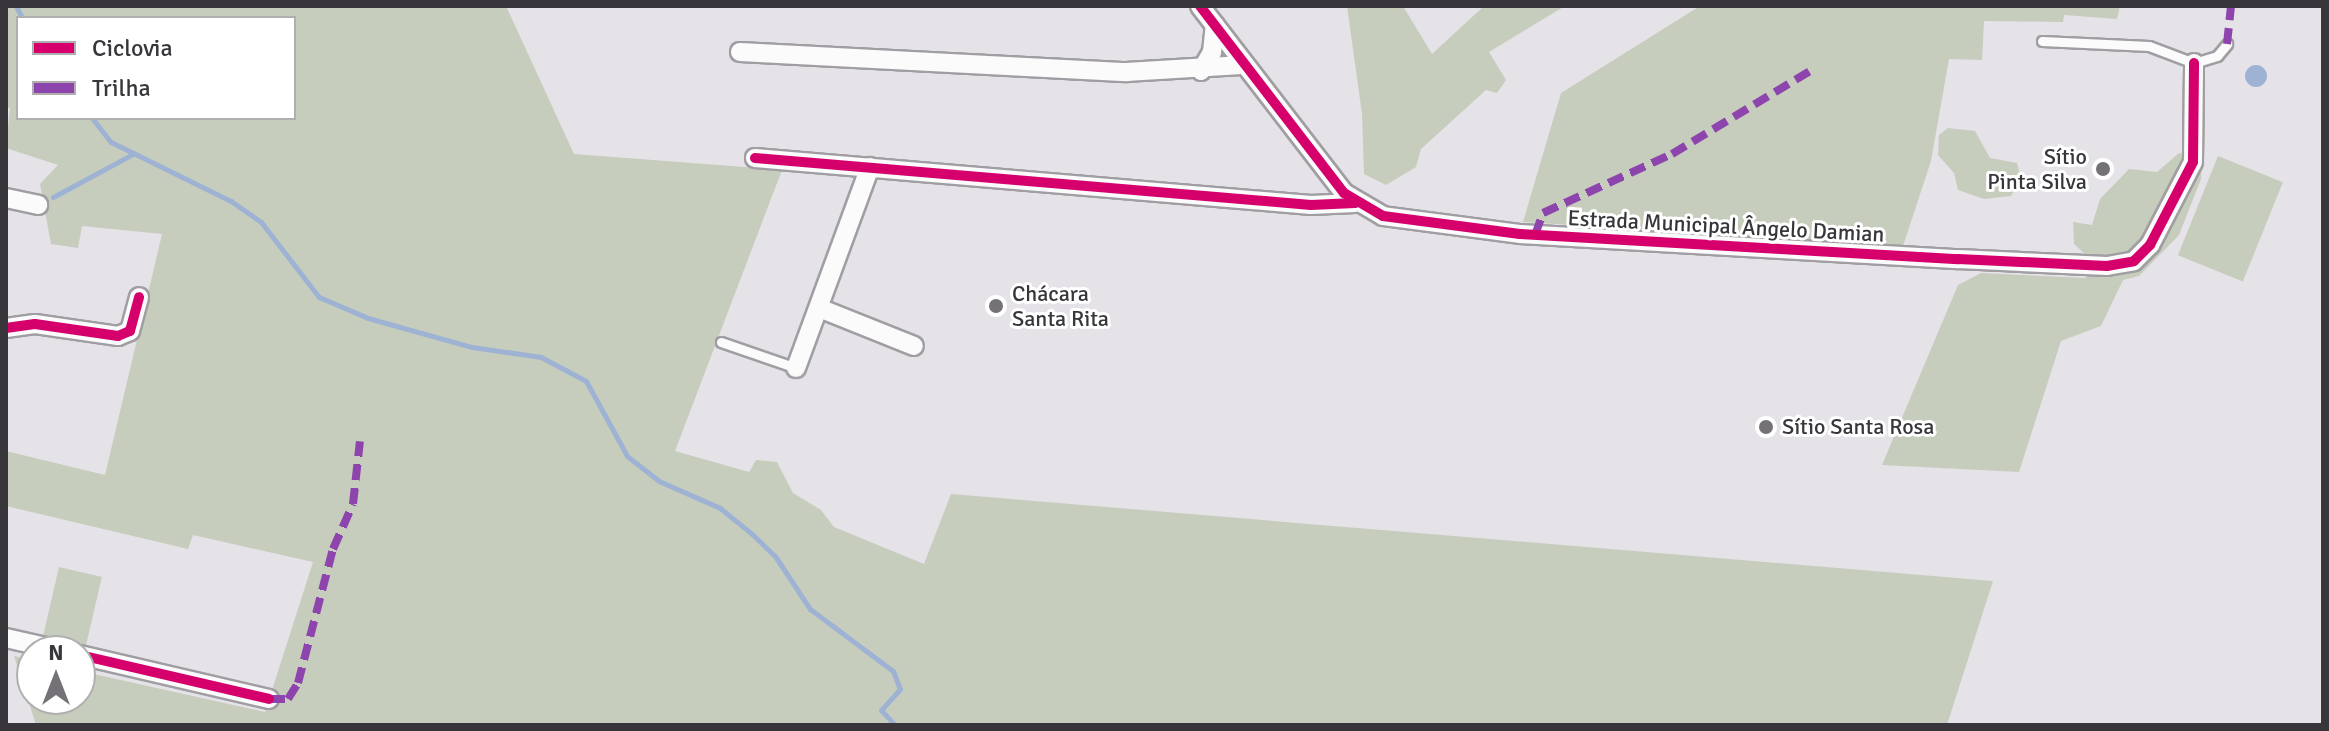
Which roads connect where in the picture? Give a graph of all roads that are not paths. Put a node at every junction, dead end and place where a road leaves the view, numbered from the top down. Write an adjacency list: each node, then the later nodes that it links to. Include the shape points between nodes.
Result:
1 (1200, 6): 2 (street)
2 (1215, 25): 7 (street); 8 (street, via 1212,52)
3 (2042, 41): 6 (lane, via 2149,46)
4 (2227, 44): 6 (lane, via 2217,56)
5 (740, 52): 8 (street, via 1097,71)
6 (2194, 63): 12 (street, Estrada Municipal Ângelo Damian, via 2195,152 2188,176 2150,245 2124,264 1520,234 1420,223)
7 (1245, 65): 8 (street); 12 (street)
8 (1201, 71)
9 (755, 158): 10 (street)
10 (870, 167): 12 (street, via 1311,205); 15 (street)
11 (6, 198): 13 (street)
12 (1355, 203)
13 (38, 205)
14 (139, 297): 16 (street, via 130,331 118,336 35,324)
15 (819, 308): 18 (street); 19 (street)
16 (6, 328)
17 (721, 342): 19 (lane)
18 (914, 346)
19 (796, 368)
20 (96, 659): 21 (street)
21 (269, 699)

